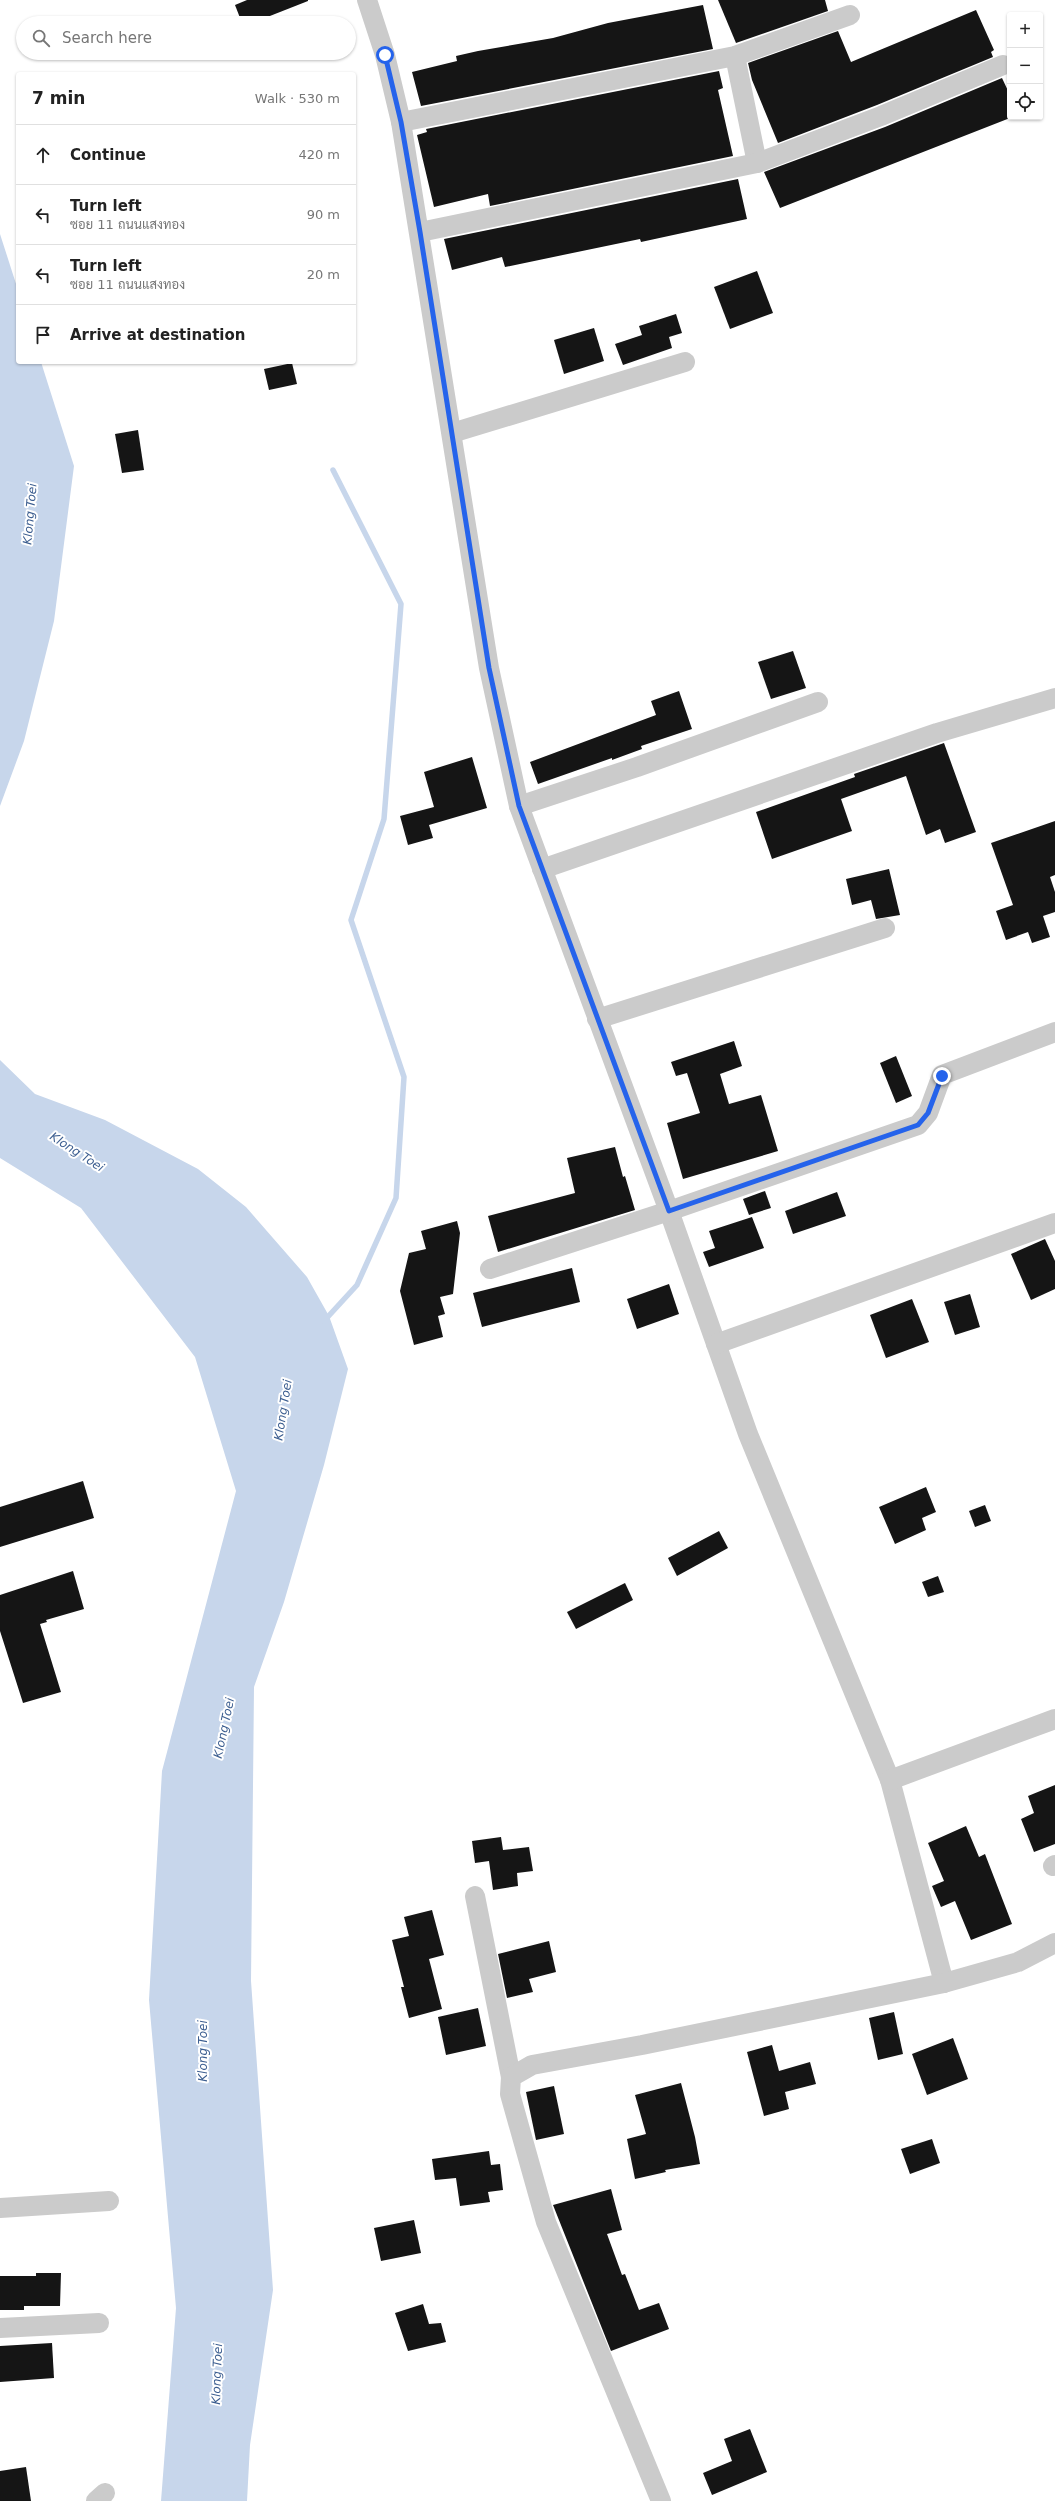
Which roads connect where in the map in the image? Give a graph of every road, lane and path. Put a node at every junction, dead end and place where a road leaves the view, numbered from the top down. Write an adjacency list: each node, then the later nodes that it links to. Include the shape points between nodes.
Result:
1 (367, 0): 5 (street, via 385,55)
2 (850, 15): 3 (street)
3 (735, 56): 5 (street); 6 (street)
4 (1003, 65): 6 (street, via 881,116)
5 (401, 122): 7 (street)
6 (757, 163): 7 (street)
7 (420, 232): 9 (street)
8 (685, 362): 9 (street)
9 (452, 433): 12 (street, via 489,668)
10 (1055, 698): 13 (street, via 936,733)
11 (818, 702): 12 (street)
12 (519, 806): 13 (street)
13 (542, 870): 15 (street)
14 (885, 928): 15 (street)
15 (597, 1019): 17 (street)
16 (1055, 1032): 17 (street, via 942,1076 928,1113 918,1125)
17 (669, 1211): 19 (street); 20 (street)
18 (1055, 1223): 20 (street)
19 (490, 1269)
20 (716, 1344): 22 (street, via 748,1434)
21 (1055, 1719): 22 (street)
22 (890, 1780): 25 (street)
23 (475, 1896): 26 (street)
24 (1055, 1943): 25 (street, via 1018,1962)
25 (944, 1982): 26 (street, via 642,2045 532,2065)
26 (511, 2077): 31 (street, via 510,2094 546,2222)
27 (109, 2201): 28 (street)
28 (0, 2208)
29 (99, 2323): 30 (street)
30 (0, 2328)
31 (661, 2501)

